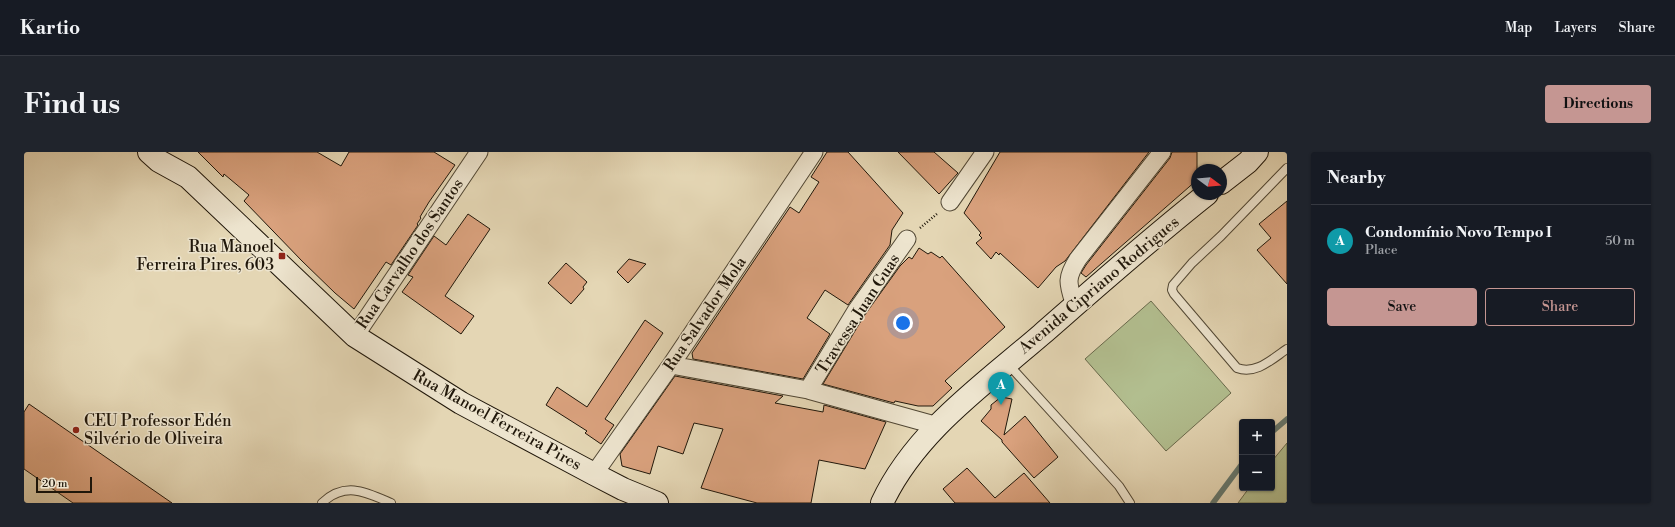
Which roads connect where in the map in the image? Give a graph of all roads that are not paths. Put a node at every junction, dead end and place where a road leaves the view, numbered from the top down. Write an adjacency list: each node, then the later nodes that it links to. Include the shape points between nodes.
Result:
1 (149, 152): 9 (street, Rua Manoel Ferreira Pires, via 159,161)
2 (176, 152): 9 (street, Rua Manoel Ferreira Pires)
3 (479, 152): 15 (street, Rua Carvalho dos Santos)
4 (814, 152): 18 (street, Rua Salvador Mola)
5 (985, 152): 12 (street)
6 (1162, 152): 14 (street, via 1070,271 1068,284)
7 (1257, 152): 10 (street)
8 (1287, 168): 16 (lane, via 1192,263 1173,285 1172,290 1237,368 1256,369)
9 (188, 177): 15 (street, Rua Manoel Ferreira Pires)
10 (1227, 178)
11 (1200, 200): 14 (street, Avenida Cipriano Rodrigues)
12 (950, 202)
13 (907, 239): 19 (street, Travessa Juan Guas, via 856,311)
14 (1075, 306): 17 (street, Avenida Cipriano Rodrigues)
15 (355, 336): 21 (street, Rua Manoel Ferreira Pires, via 461,403)
16 (1287, 349)
17 (1008, 363): 20 (street, Avenida Cipriano Rodrigues, via 965,399); 26 (lane, via 1119,486)
18 (671, 365): 19 (street); 21 (street, Rua Salvador Mola)
19 (808, 390): 20 (street)
20 (938, 426): 25 (street, Avenida Cipriano Rodrigues, via 914,450 891,484)
21 (594, 474): 24 (street, Rua Manoel Ferreira Pires)
22 (322, 503): 23 (lane, via 334,493 348,490 364,491)
23 (390, 503)
24 (657, 503)
25 (882, 503)
26 (1130, 503)

